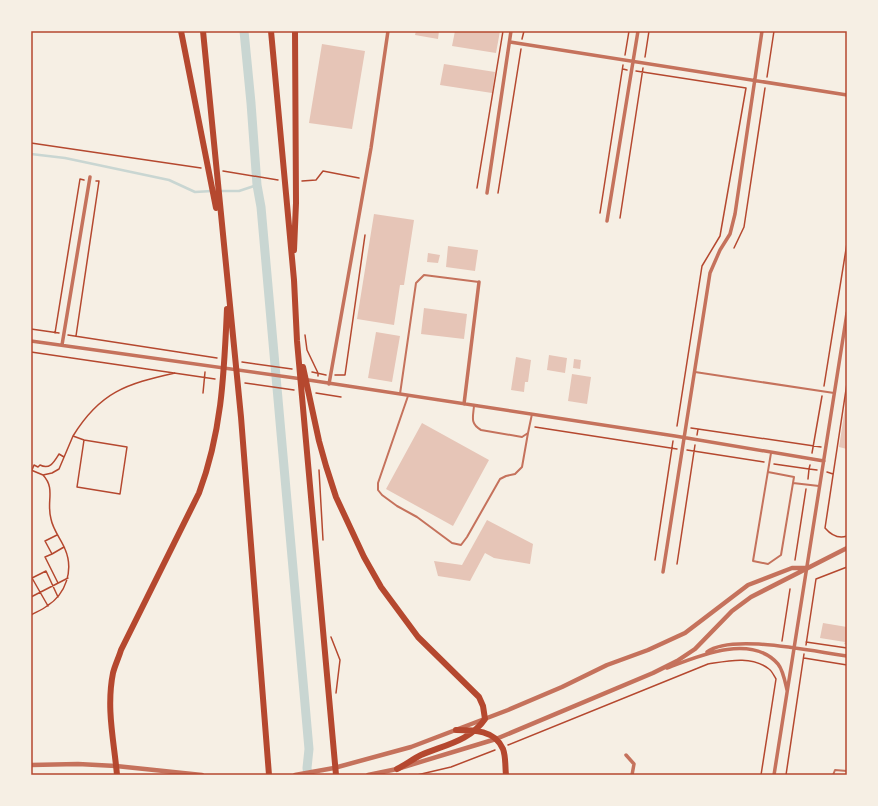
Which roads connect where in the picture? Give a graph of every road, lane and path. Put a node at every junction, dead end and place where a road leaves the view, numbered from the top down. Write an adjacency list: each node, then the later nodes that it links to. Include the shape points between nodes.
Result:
1 (181, 31): 39 (highway)
2 (203, 31): 39 (highway)
3 (271, 31): 42 (highway)
4 (295, 31): 42 (highway)
5 (388, 31): 29 (street)
6 (503, 31): 32 (path)
7 (511, 31): 14 (street)
8 (524, 31): 15 (path)
9 (629, 31): 16 (path)
10 (638, 31): 17 (street)
11 (649, 31): 18 (path)
12 (762, 31): 22 (street)
13 (774, 31): 23 (path)
14 (510, 42): 15 (street); 33 (street)
15 (522, 44): 16 (street); 34 (path)
16 (624, 60): 17 (street); 19 (path)
17 (633, 62): 18 (street); 20 (street)
18 (644, 64): 21 (path); 22 (street)
19 (623, 69): 20 (path); 35 (path)
20 (632, 70): 21 (path); 37 (street)
21 (642, 72): 36 (path); 77 (path, via 746,88 720,236 702,266)
22 (755, 81): 23 (street); 57 (street, via 735,214 730,234 710,273)
23 (766, 83): 24 (street); 41 (path, via 744,227)
24 (847, 95)
25 (31, 143): 26 (path)
26 (207, 169)
27 (222, 171): 30 (path)
28 (90, 177): 47 (street)
29 (365, 179): 31 (path, via 323,171 316,180); 59 (street)
30 (281, 180)
31 (302, 181)
32 (477, 188)
33 (487, 193)
34 (498, 193)
35 (600, 213)
36 (620, 218)
37 (607, 221)
38 (365, 235): 59 (path, via 345,375)
39 (223, 243): 44 (highway)
40 (847, 243): 66 (path)
41 (734, 248)
42 (294, 280): 49 (highway)
43 (479, 282): 70 (lane, via 424,275 416,283); 73 (street)
44 (228, 285): 144 (highway, via 225,359 218,423 207,472 121,650 113,673 110,703); 149 (highway)
45 (847, 313): 69 (street)
46 (31, 329): 47 (path)
47 (64, 334): 50 (street); 52 (path)
48 (31, 341): 50 (street)
49 (297, 341): 137 (highway, via 326,466 336,497 364,557 381,587 418,637 479,697); 151 (highway)
50 (62, 345): 63 (street)
51 (31, 352): 58 (path)
52 (222, 358)
53 (236, 361): 54 (path)
54 (293, 370)
55 (205, 372): 60 (path)
56 (312, 372): 59 (path)
57 (694, 372): 66 (lane); 78 (street)
58 (175, 373): 60 (path); 81 (path, via 123,388 108,397 83,420)
59 (331, 375): 63 (street)
60 (205, 377): 61 (path); 67 (path)
61 (218, 379)
62 (847, 383): 90 (path)
63 (329, 384): 70 (street)
64 (259, 385): 65 (path)
65 (295, 390)
66 (823, 391): 69 (lane); 86 (path)
67 (203, 393)
68 (314, 393): 72 (path)
69 (834, 393): 88 (street)
70 (400, 394): 71 (street)
71 (408, 396): 73 (street); 80 (lane, via 378,483 378,490 452,543 461,545 500,479 515,474 522,467)
72 (341, 397)
73 (464, 404): 74 (street)
74 (474, 406): 75 (street); 80 (lane, via 472,422 475,427 522,437)
75 (532, 414): 76 (lane); 82 (street)
76 (530, 426): 80 (lane); 87 (path)
77 (677, 426): 78 (path); 82 (path)
78 (686, 427): 79 (path); 83 (street)
79 (698, 428): 84 (path); 86 (path)
80 (528, 433)
81 (73, 436): 85 (path); 93 (path)
82 (675, 436): 83 (street); 87 (path)
83 (684, 437): 84 (street); 89 (street)
84 (696, 439): 91 (path); 92 (street)
85 (84, 440): 85 (path, via 77,487 120,494 127,447)
86 (814, 446): 88 (path)
87 (672, 448): 89 (path); 107 (path)
88 (826, 448): 90 (path); 94 (street)
89 (682, 449): 91 (path); 112 (street)
90 (837, 449): 103 (path, via 825,528 837,537)
91 (694, 451): 95 (path); 109 (path)
92 (771, 452): 94 (street); 95 (lane)
93 (64, 457): 96 (path, via 58,454 52,464 46,467 34,465); 98 (path, via 59,469)
94 (824, 461): 101 (street)
95 (770, 463): 97 (lane); 100 (path, via 809,469)
96 (31, 470): 98 (path)
97 (768, 472): 99 (lane, via 794,477); 99 (lane, via 753,561 768,564 781,555)
98 (43, 475): 102 (path, via 50,485 49,509)
99 (793, 483): 100 (lane)
100 (807, 484): 101 (lane); 108 (path)
101 (820, 486): 111 (street)
102 (58, 535): 104 (path); 106 (path, via 45,541)
103 (847, 536)
104 (64, 547): 106 (path); 114 (path, via 69,560)
105 (847, 548): 111 (street)
106 (52, 554): 113 (path, via 46,557)
107 (655, 560)
108 (795, 560)
109 (677, 564)
110 (847, 567): 124 (path, via 816,579)
111 (806, 568): 127 (street); 135 (street, via 751,597 732,611 695,649); 137 (street, via 792,568 748,585 685,634)
112 (663, 572)
113 (55, 575): 115 (path); 116 (path)
114 (68, 578): 116 (path); 120 (path)
115 (50, 579): 117 (path); 119 (path, via 46,571 32,578)
116 (58, 583): 117 (path)
117 (53, 586): 119 (path); 120 (path)
118 (790, 590): 125 (path)
119 (40, 593): 121 (path); 122 (path)
120 (58, 596): 122 (path)
121 (31, 597)
122 (48, 606): 123 (path)
123 (31, 615)
124 (806, 642): 126 (path); 128 (path)
125 (781, 647): 127 (street); 129 (street, via 755,644 721,645)
126 (847, 648)
127 (794, 649): 128 (street); 136 (street)
128 (805, 650): 130 (street); 131 (path)
129 (705, 654): 132 (street, via 745,649 759,651); 135 (street)
130 (847, 656)
131 (804, 658): 133 (path); 158 (path)
132 (776, 662): 134 (path); 136 (street)
133 (847, 665)
134 (770, 670): 141 (path, via 753,662 735,659 708,664); 156 (path, via 776,679)
135 (653, 674): 140 (street)
136 (787, 691): 157 (street)
137 (485, 719): 138 (street); 139 (highway)
138 (456, 730): 139 (highway); 150 (street, via 412,747 334,768)
139 (476, 731): 140 (highway, via 484,732); 145 (highway, via 448,746 421,755)
140 (496, 739): 141 (highway); 145 (street)
141 (502, 748): 153 (path, via 451,767); 154 (highway)
142 (626, 755): 155 (street, via 634,764)
143 (31, 765): 144 (street)
144 (116, 766): 147 (highway); 148 (street)
145 (397, 769): 152 (street)
146 (847, 771): 159 (lane, via 835,770)
147 (117, 775)
148 (202, 775)
149 (270, 775)
150 (294, 775)
151 (336, 775)
152 (368, 775)
153 (417, 775)
154 (506, 775)
155 (632, 775)
156 (761, 775)
157 (774, 775)
158 (786, 775)
159 (833, 775)

